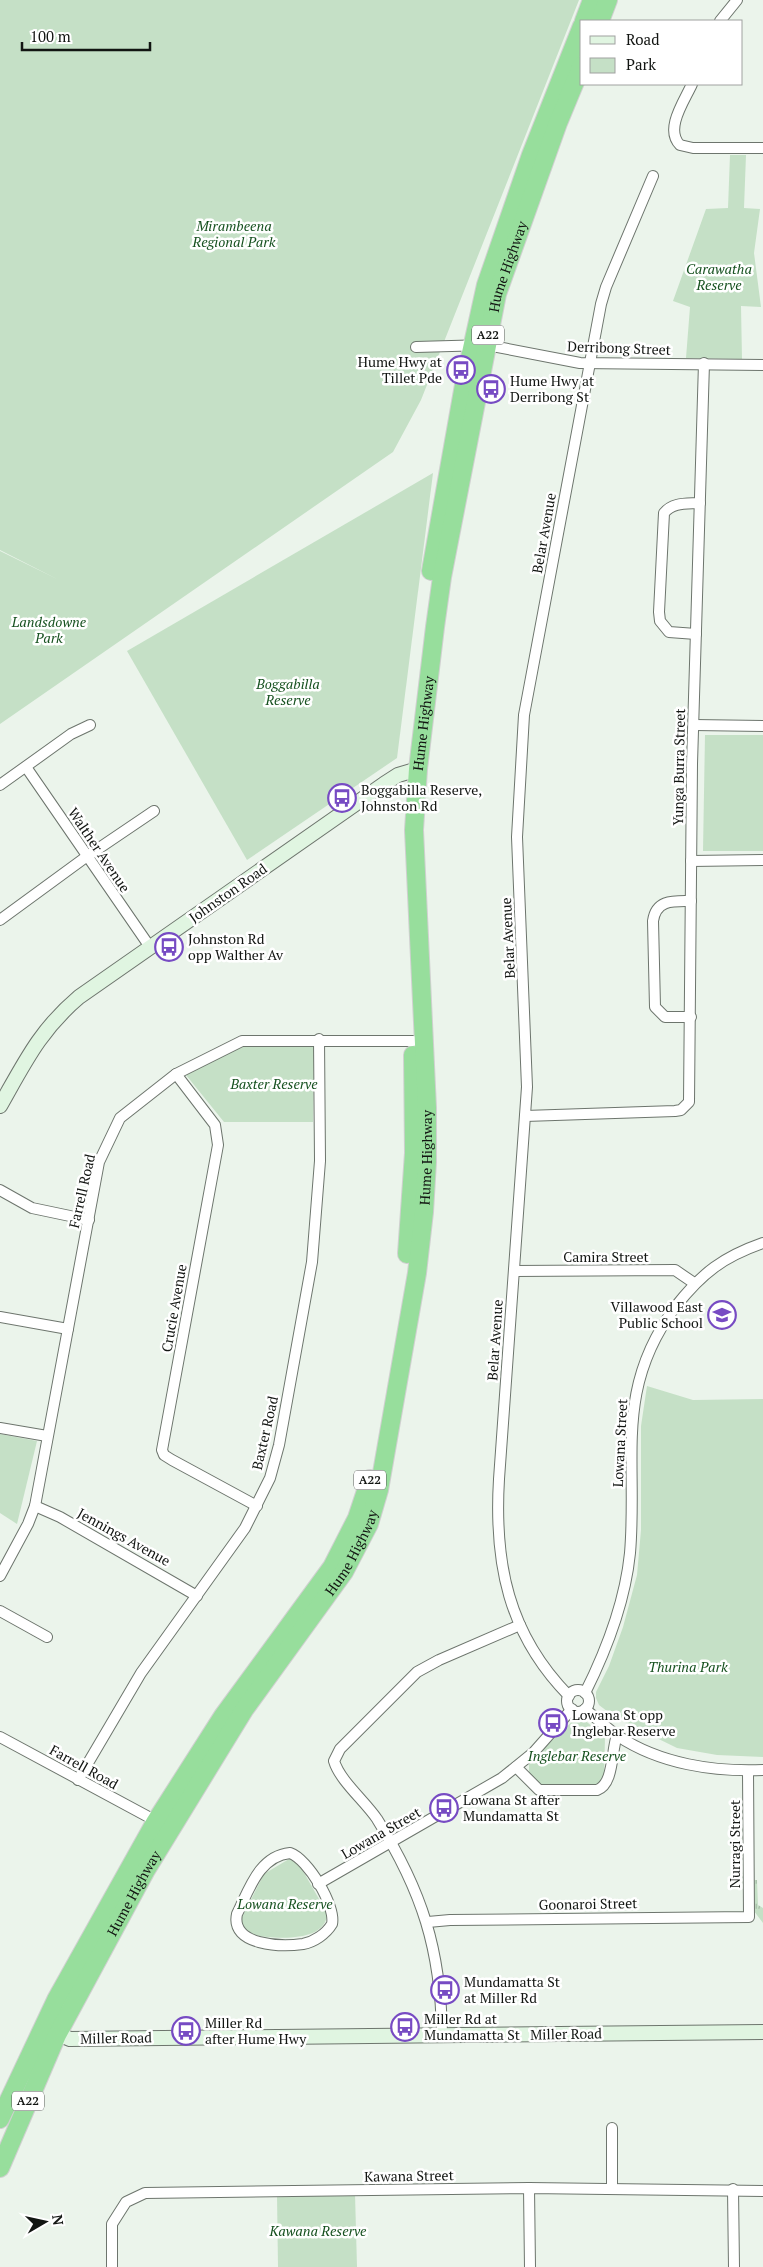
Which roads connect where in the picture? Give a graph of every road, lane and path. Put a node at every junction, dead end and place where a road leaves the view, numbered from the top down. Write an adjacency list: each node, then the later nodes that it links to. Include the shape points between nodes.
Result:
1 (592, 0): 4 (highway)
2 (608, 0): 5 (highway)
3 (737, 0): 6 (street)
4 (584, 20)
5 (600, 20)
6 (721, 20)
7 (580, 31): 12 (highway, Hume Highway / A22, via 486,285)
8 (580, 70): 12 (highway, Hume Highway / A22, via 558,123)
9 (692, 85): 10 (street, via 675,123 676,141 686,148)
10 (763, 148)
11 (653, 176): 14 (street, Belar Avenue, via 606,286)
12 (480, 345): 13 (street, Derribong Street); 14 (street, Derribong Street); 23 (highway, Hume Highway / A22)
13 (416, 347)
14 (590, 363): 15 (street, Derribong Street); 37 (street, Belar Avenue, via 524,715 517,837 528,1063)
15 (704, 364): 16 (street, Derribong Street); 17 (street, Yunga Burra Street)
16 (763, 365)
17 (700, 503): 18 (street, Yunga Burra Street); 18 (street, via 676,504 664,514 659,612 660,621 669,632)
18 (696, 634): 20 (street, Yunga Burra Street)
19 (90, 724): 22 (street)
20 (694, 725): 21 (street); 28 (street, Yunga Burra Street)
21 (763, 726)
22 (26, 767): 24 (street); 26 (street, Walther Avenue)
23 (412, 771): 31 (main road, Johnston Road, via 384,784); 34 (highway, Hume Highway / A22, via 403,843); 69 (highway, Hume Highway / A22, via 427,1162 417,1273 379,1490 356,1552 244,1710)
24 (0, 785)
25 (154, 811): 26 (street)
26 (86, 857): 30 (street); 31 (street, Walther Avenue)
27 (763, 860): 28 (street)
28 (691, 861): 29 (street, Yunga Burra Street)
29 (691, 901): 32 (street, Yunga Burra Street); 32 (street, via 668,901 659,906 654,915 653,930 655,1007 665,1017)
30 (0, 920)
31 (150, 948): 36 (main road, Johnston Road, via 58,1015 35,1044)
32 (691, 1017): 37 (street, Yunga Burra Street, via 690,1095 689,1102 681,1110)
33 (319, 1040): 34 (street, Farrell Road); 35 (street, Farrell Road, via 242,1041); 48 (street, Baxter Road, via 320,1161 312,1262 279,1445 270,1478)
34 (413, 1041): 64 (highway, Hume Highway / A22, via 414,1154 407,1258 386,1398 368,1486 350,1533 332,1567 223,1716)
35 (176, 1074): 39 (street, Farrell Road, via 120,1118 99,1162); 48 (street, Crucie Avenue, via 216,1126 218,1144 162,1450 172,1460)
36 (0, 1106)
37 (525, 1116): 41 (street, Belar Avenue)
38 (0, 1190): 39 (street, via 32,1208)
39 (89, 1220): 44 (street, Farrell Road)
40 (763, 1243): 42 (street, Lowana Street, via 715,1266)
41 (514, 1271): 42 (street, Camira Street, via 675,1270); 52 (street, Belar Avenue, via 497,1534 505,1581)
42 (694, 1283): 54 (street, Lowana Street, via 653,1342 639,1379 632,1417 631,1529 626,1579 613,1631)
43 (0, 1317): 44 (street)
44 (68, 1329): 46 (street, Farrell Road)
45 (0, 1428): 46 (street)
46 (47, 1436): 47 (street, Farrell Road)
47 (35, 1506): 49 (street, Farrell Road); 50 (street, Jennings Avenue, via 60,1517)
48 (257, 1506): 50 (street, Baxter Road, via 233,1547)
49 (0, 1576)
50 (197, 1596): 63 (street, Baxter Road, via 141,1673)
51 (0, 1611): 53 (street)
52 (520, 1625): 55 (street, Belar Avenue, via 539,1661); 65 (street, via 417,1672 336,1754 336,1768 376,1818)
53 (48, 1637)
54 (584, 1693): 55 (street, via 577,1691); 56 (street, via 589,1700)
55 (569, 1696): 57 (street, via 568,1704)
56 (585, 1709): 57 (street); 58 (street)
57 (572, 1710): 60 (street, Lowana Street)
58 (617, 1735): 60 (street, via 608,1780 597,1790 540,1790); 62 (street, via 682,1762 712,1769)
59 (0, 1736): 63 (street, Farrell Road)
60 (516, 1767): 65 (street, Lowana Street)
61 (763, 1770): 62 (street)
62 (748, 1771): 67 (street, Nurragi Street)
63 (78, 1780): 64 (street, Farrell Road)
64 (156, 1821): 69 (highway, Hume Highway / A22)
65 (391, 1844): 66 (street, Lowana Street); 68 (street, via 408,1874)
66 (318, 1884): 66 (street, via 333,1914 332,1924 324,1934 303,1944 264,1943 247,1939 237,1930 236,1914 258,1872 268,1862 285,1854 297,1855)
67 (749, 1917): 68 (street, Goonaroi Street)
68 (428, 1922): 71 (street, via 439,1984)
69 (49, 2031): 71 (main road, Miller Road, via 70,2039); 72 (highway, Hume Highway / A22); 74 (highway, Hume Highway / A22)
70 (763, 2032): 71 (main road, Miller Road)
71 (442, 2035)
72 (0, 2119)
73 (612, 2128): 76 (street)
74 (0, 2168)
75 (529, 2188): 76 (street, Kawana Street); 79 (street, Kawana Street, via 145,2193 126,2202 112,2224); 80 (street)
76 (612, 2189): 77 (street, Kawana Street)
77 (733, 2189): 78 (street, Kawana Street); 81 (street)
78 (763, 2191)
79 (112, 2267)
80 (530, 2267)
81 (734, 2267)

